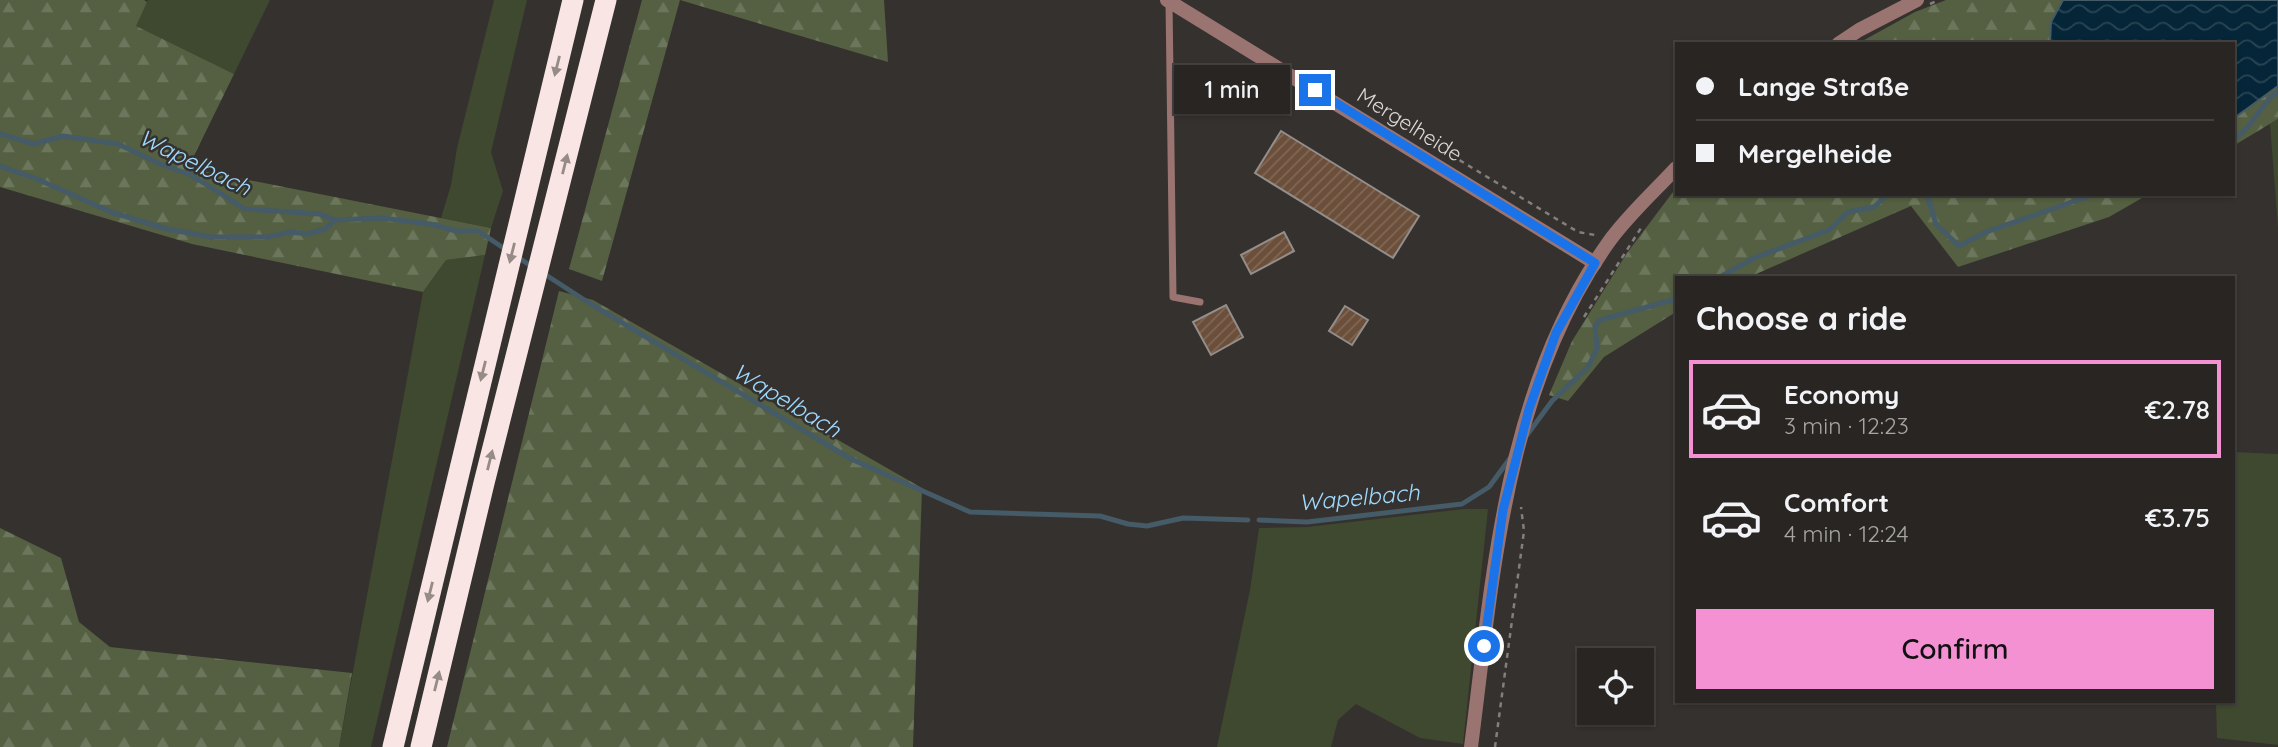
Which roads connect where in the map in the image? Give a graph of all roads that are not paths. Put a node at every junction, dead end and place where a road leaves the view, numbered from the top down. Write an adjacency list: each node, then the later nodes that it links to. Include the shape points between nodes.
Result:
1 (573, 0): 9 (highway, one-way to 9)
2 (606, 0): 10 (highway, one-way to 2)
3 (1917, 0): 5 (street)
4 (1168, 1): 7 (street, Mergelheide); 8 (lane, via 1172,297)
5 (1842, 42)
6 (1675, 169): 7 (street, via 1613,236)
7 (1595, 263): 11 (street, via 1556,333 1529,409 1503,510)
8 (1200, 302)
9 (393, 747)
10 (421, 747)
11 (1471, 747)

